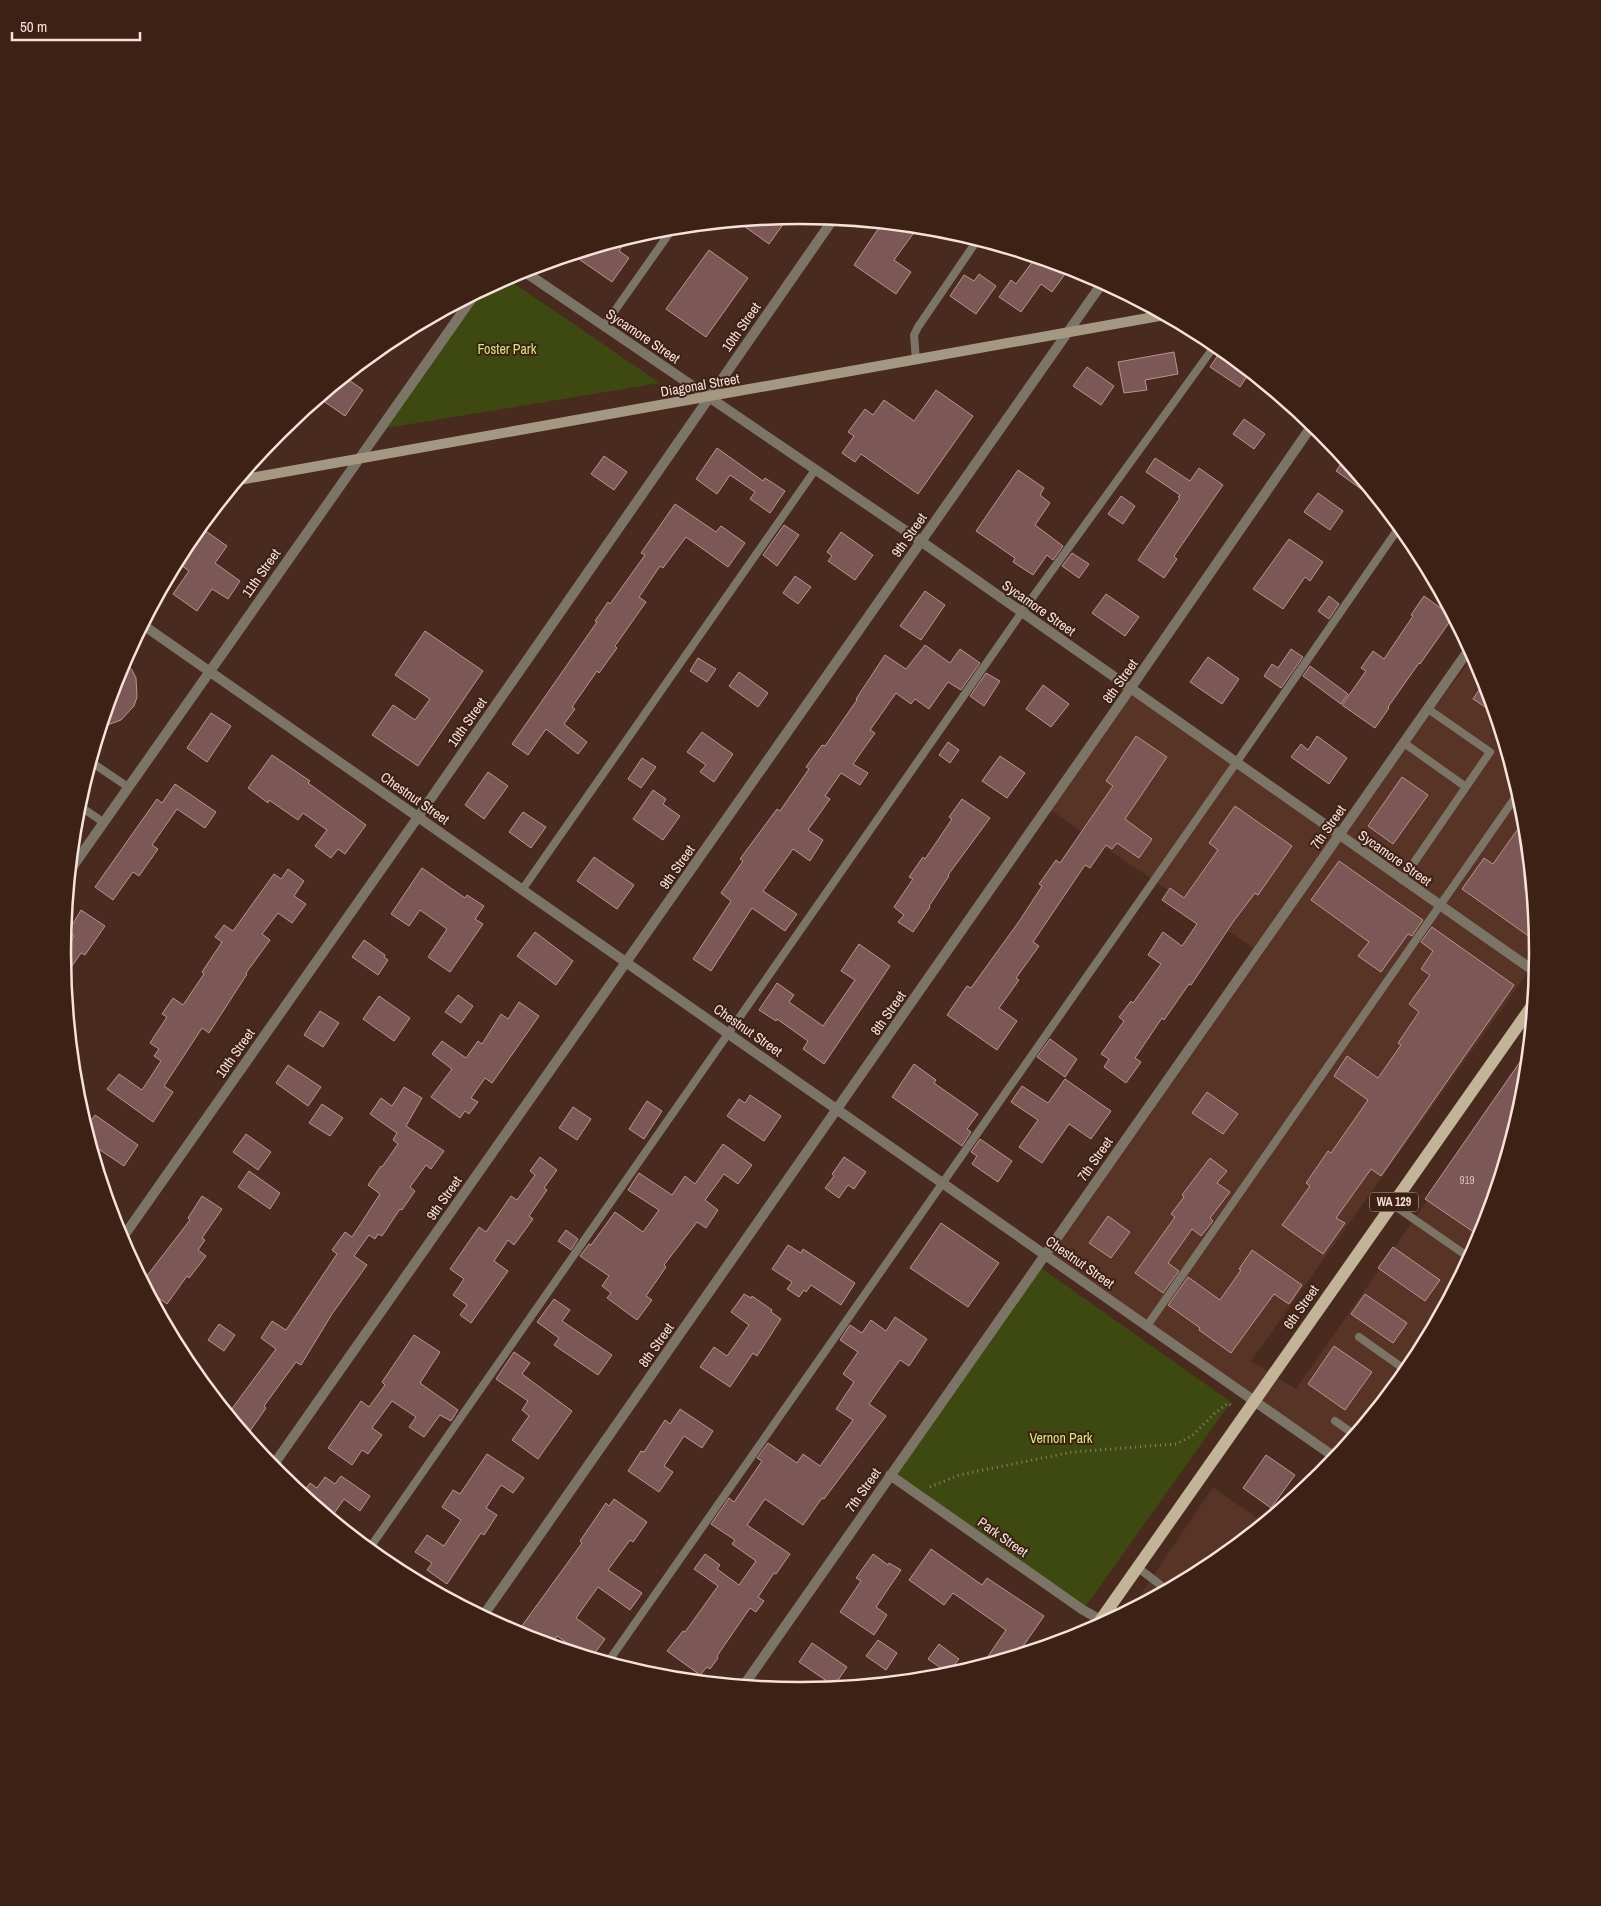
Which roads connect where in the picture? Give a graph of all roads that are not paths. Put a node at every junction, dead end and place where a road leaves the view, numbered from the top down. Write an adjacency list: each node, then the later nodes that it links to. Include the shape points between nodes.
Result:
1 (829, 225): 12 (street, 10th Street)
2 (667, 236): 8 (lane)
3 (974, 245): 11 (lane, via 918,327 914,335)
4 (530, 276): 8 (street, Sycamore Street)
5 (1099, 288): 9 (street, 9th Street)
6 (468, 304): 14 (street, 11th Street)
7 (1157, 317): 9 (main road, Diagonal Street)
8 (604, 326): 12 (street, Sycamore Street)
9 (1068, 333): 11 (main road, Diagonal Street); 18 (street, 9th Street)
10 (1211, 351): 19 (lane)
11 (916, 360): 12 (main road, Diagonal Street)
12 (708, 398): 14 (main road, Diagonal Street); 15 (street, Sycamore Street); 32 (street, 10th Street)
13 (1309, 431): 23 (street, 8th Street)
14 (359, 458): 16 (main road, Diagonal Street); 22 (street, 11th Street)
15 (815, 470): 18 (street, Sycamore Street); 37 (lane)
16 (247, 479)
17 (1396, 532): 26 (lane)
18 (922, 542): 19 (street, Sycamore Street); 39 (street, 9th Street)
19 (1022, 612): 23 (street, Sycamore Street); 42 (lane)
20 (147, 628): 22 (street, Chestnut Street)
21 (1466, 654): 24 (street, 7th Street)
22 (209, 671): 28 (street, 11th Street); 32 (street, Chestnut Street)
23 (1130, 689): 26 (street, Sycamore Street); 43 (street, 8th Street)
24 (1428, 709): 25 (street, 7th Street); 29 (lane, via 1490,752)
25 (1404, 743): 29 (lane); 34 (street, 7th Street)
26 (1236, 763): 34 (street, Sycamore Street); 44 (lane)
27 (96, 765): 28 (lane)
28 (128, 787): 33 (street, 11th Street)
29 (1466, 787): 36 (lane)
30 (1513, 800): 38 (lane)
31 (85, 810): 33 (lane)
32 (418, 817): 37 (street, Chestnut Street); 46 (street, 10th Street)
33 (103, 822): 35 (street, 11th Street)
34 (1339, 836): 36 (street, Sycamore Street); 47 (street, 7th Street)
35 (77, 860)
36 (1402, 880): 38 (street, Sycamore Street)
37 (522, 890): 39 (street, Chestnut Street)
38 (1440, 906): 40 (street, Sycamore Street); 49 (lane)
39 (626, 962): 42 (street, Chestnut Street); 56 (street, 9th Street)
40 (1529, 968)
41 (1527, 1013): 45 (main road, 6th Street / WA 129)
42 (728, 1034): 43 (street, Chestnut Street); 58 (lane)
43 (837, 1109): 44 (street, Chestnut Street); 61 (street, 8th Street)
44 (943, 1183): 47 (street, Chestnut Street); 64 (lane)
45 (1392, 1204): 48 (lane); 52 (main road, 6th Street / WA 129)
46 (127, 1232)
47 (1045, 1254): 49 (street, Chestnut Street); 57 (street, 7th Street)
48 (1464, 1254)
49 (1147, 1326): 52 (street, Chestnut Street)
50 (1359, 1337): 51 (lane)
51 (1401, 1367)
52 (1254, 1400): 55 (street, Chestnut Street); 59 (main road, 6th Street / WA 129)
53 (1335, 1422): 54 (lane)
54 (1351, 1432)
55 (1330, 1454)
56 (277, 1460)
57 (890, 1475): 63 (street, Park Street); 65 (street, 7th Street)
58 (373, 1543)
59 (1138, 1567): 60 (lane); 62 (main road, 6th Street / WA 129)
60 (1162, 1586)
61 (487, 1611)
62 (1104, 1616)
63 (1094, 1620)
64 (612, 1657)
65 (747, 1680)

